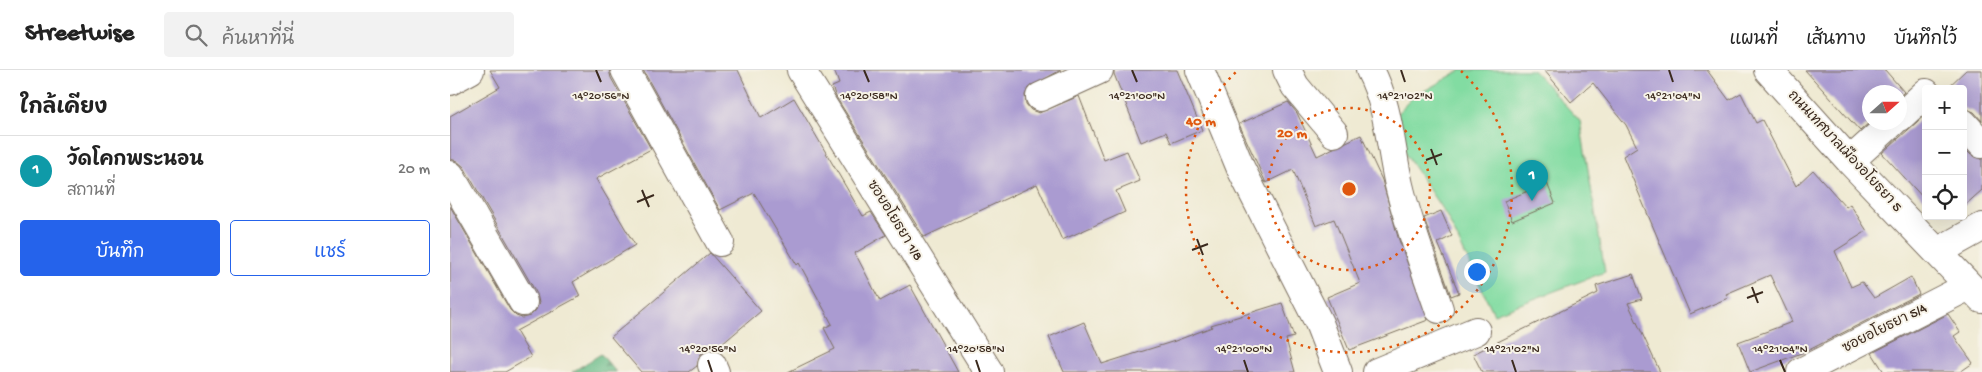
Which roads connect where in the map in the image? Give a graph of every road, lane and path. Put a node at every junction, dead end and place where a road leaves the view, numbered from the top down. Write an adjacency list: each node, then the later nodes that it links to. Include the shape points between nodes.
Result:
1 (470, 70): 9 (street)
2 (625, 70): 20 (street)
3 (801, 70): 26 (street, ซอยอโยธยา 1/8)
4 (1096, 70): 10 (street)
5 (1200, 70): 27 (street, via 1241,169 1319,323)
6 (1287, 70): 15 (street, via 1295,86)
7 (1370, 70): 24 (street, via 1389,123 1409,220)
8 (1768, 70): 17 (street, ถนนเทศบาลเมืองอโยธยา 5)
9 (450, 81)
10 (1040, 97)
11 (1922, 97): 12 (street)
12 (1907, 111)
13 (1967, 127): 16 (street)
14 (1884, 130): 17 (street)
15 (1334, 133)
16 (1982, 144)
17 (1850, 161): 21 (street, ถนนเทศบาลเมืองอโยธยา 5)
18 (450, 175): 23 (street)
19 (1982, 226): 21 (street)
20 (720, 242)
21 (1937, 252): 22 (street, ถนนเทศบาลเมืองอโยธยา 5)
22 (1976, 293): 29 (street, ซอยอโยธยา 5/4)
23 (522, 302)
24 (1439, 308)
25 (1476, 331): 28 (street)
26 (989, 372)
27 (1338, 372)
28 (1376, 372)
29 (1802, 372)

